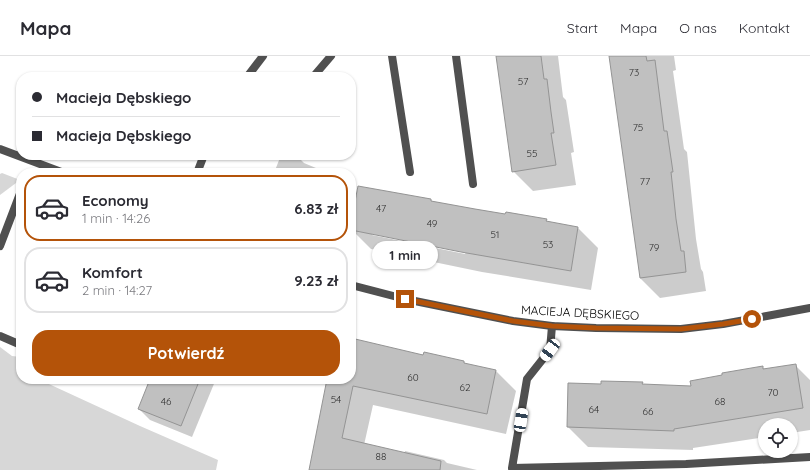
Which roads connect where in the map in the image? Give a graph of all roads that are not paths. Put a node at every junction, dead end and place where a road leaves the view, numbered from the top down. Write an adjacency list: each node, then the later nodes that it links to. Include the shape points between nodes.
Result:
1 (263, 56): 5 (street)
2 (331, 56): 6 (street)
3 (392, 56): 11 (street)
4 (456, 56): 12 (street)
5 (251, 72)
6 (318, 72)
7 (0, 149): 8 (street)
8 (16, 155)
9 (29, 160): 10 (street)
10 (51, 168)
11 (410, 172)
12 (473, 184)
13 (16, 204): 14 (street)
14 (0, 246)
15 (356, 286): 17 (street, MACIEJA DĘBSKIEGO, via 513,321)
16 (810, 308): 17 (street, MACIEJA DĘBSKIEGO, via 681,329)
17 (552, 326): 21 (street, via 550,350 527,380)
18 (0, 336): 19 (street)
19 (16, 343)
20 (810, 457): 21 (street, via 686,464)
21 (512, 469)

